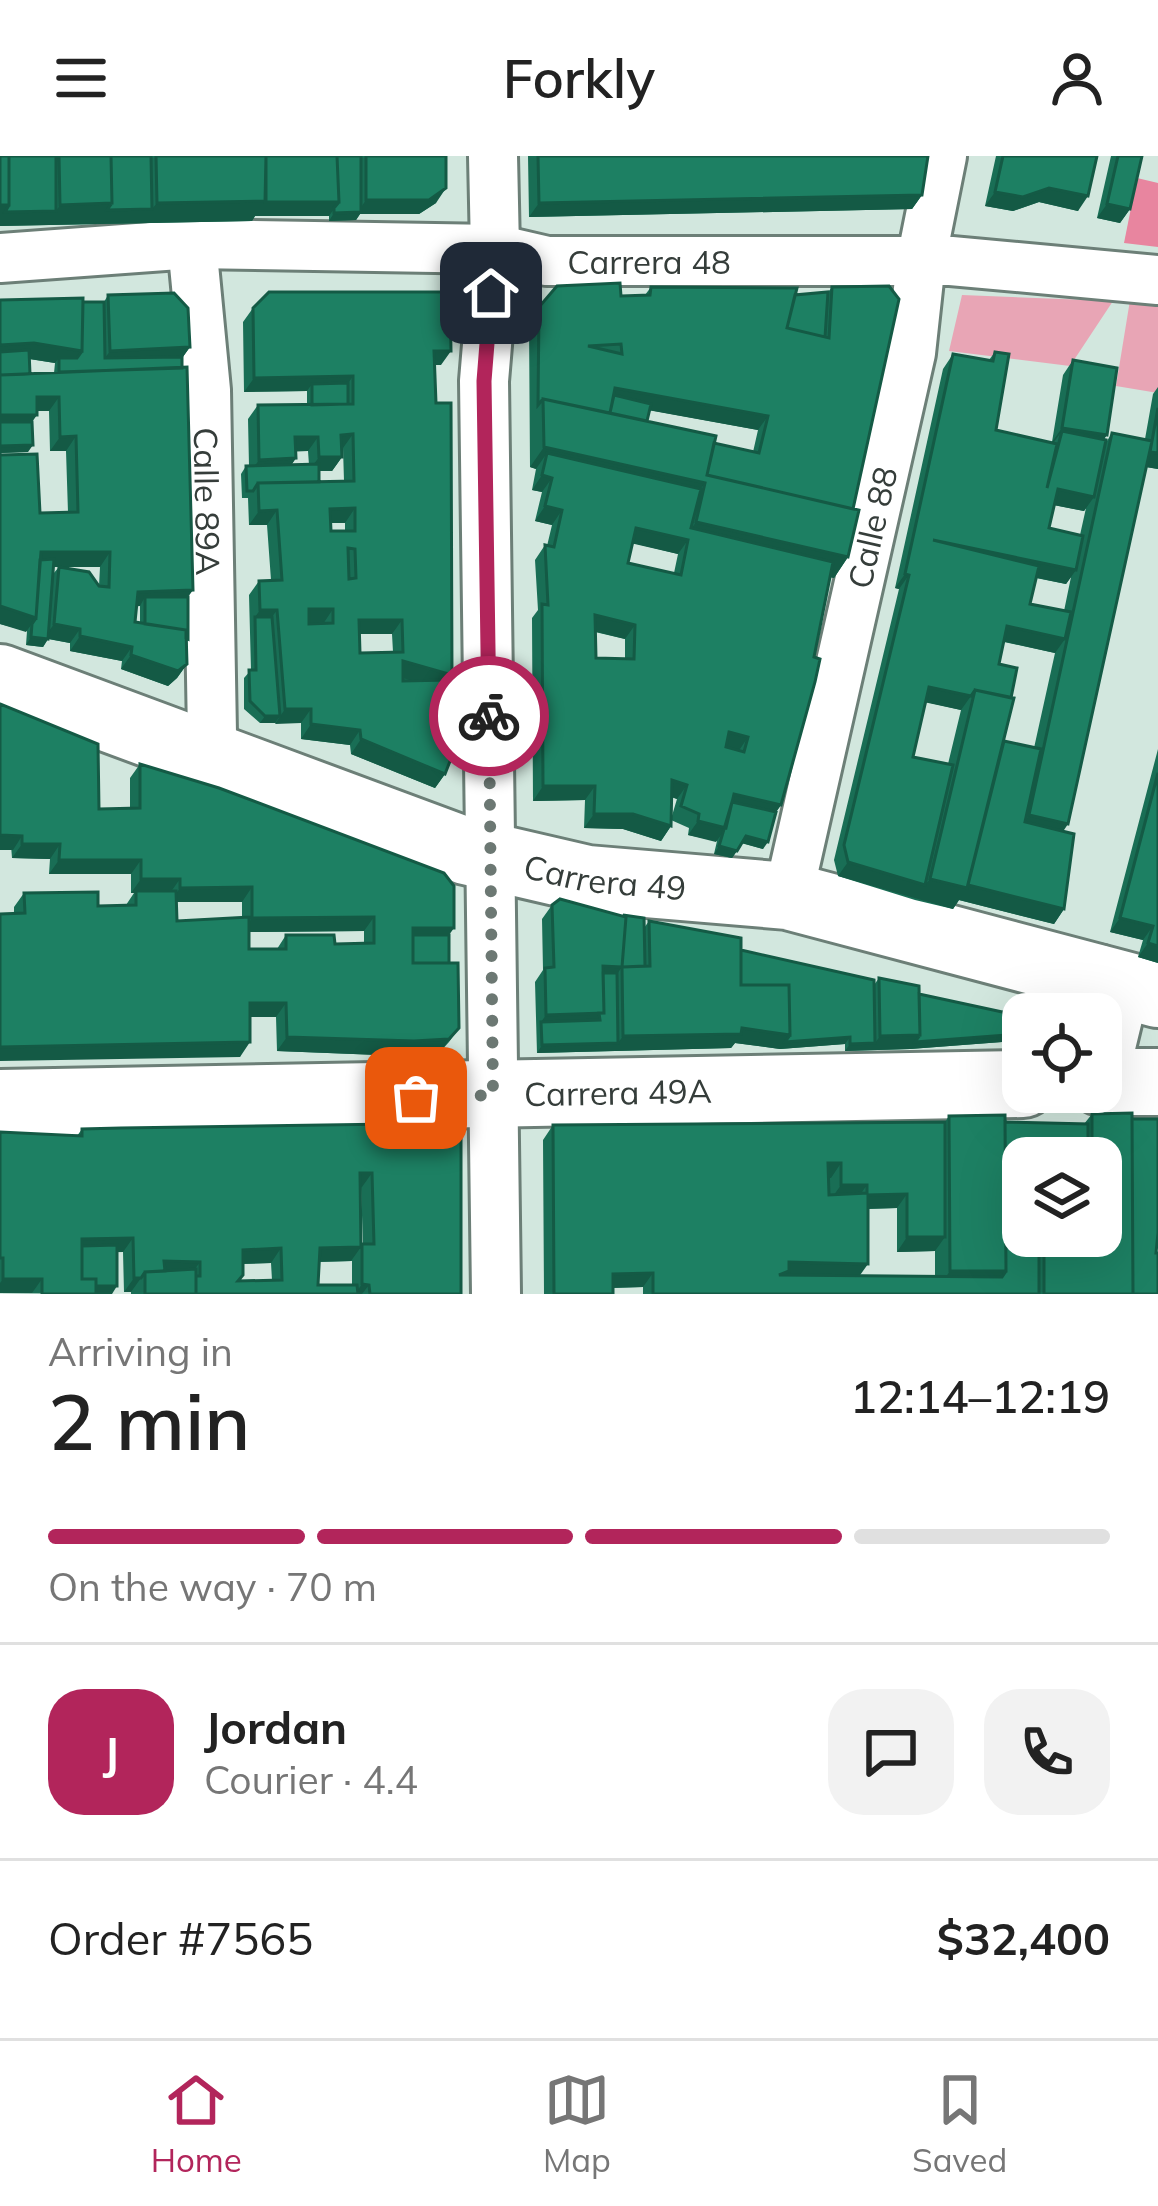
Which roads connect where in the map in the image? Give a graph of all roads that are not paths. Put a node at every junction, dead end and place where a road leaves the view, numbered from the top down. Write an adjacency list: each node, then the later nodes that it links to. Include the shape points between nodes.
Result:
1 (493, 156): 4 (street)
2 (942, 156): 6 (street, Calle 88)
3 (192, 244): 4 (street, Carrera 48); 5 (street, Carrera 48); 9 (street, Calle 89A, via 206,390)
4 (495, 249): 6 (street, Carrera 48, via 547,261); 10 (street, via 484,381)
5 (0, 258)
6 (922, 261): 7 (street, Carrera 48); 11 (street, Calle 88, via 911,353)
7 (1158, 280)
8 (0, 678): 9 (street, Carrera 49)
9 (206, 756): 10 (street, Carrera 49)
10 (491, 856): 11 (street, Carrera 49, via 586,879); 16 (street)
11 (788, 896): 12 (street, Carrera 49)
12 (1128, 986)
13 (1122, 1082): 14 (street)
14 (1158, 1082)
15 (1002, 1084): 16 (street, Carrera 49A)
16 (493, 1095): 17 (street, Carrera 49A); 18 (street)
17 (0, 1103)
18 (496, 1294)

